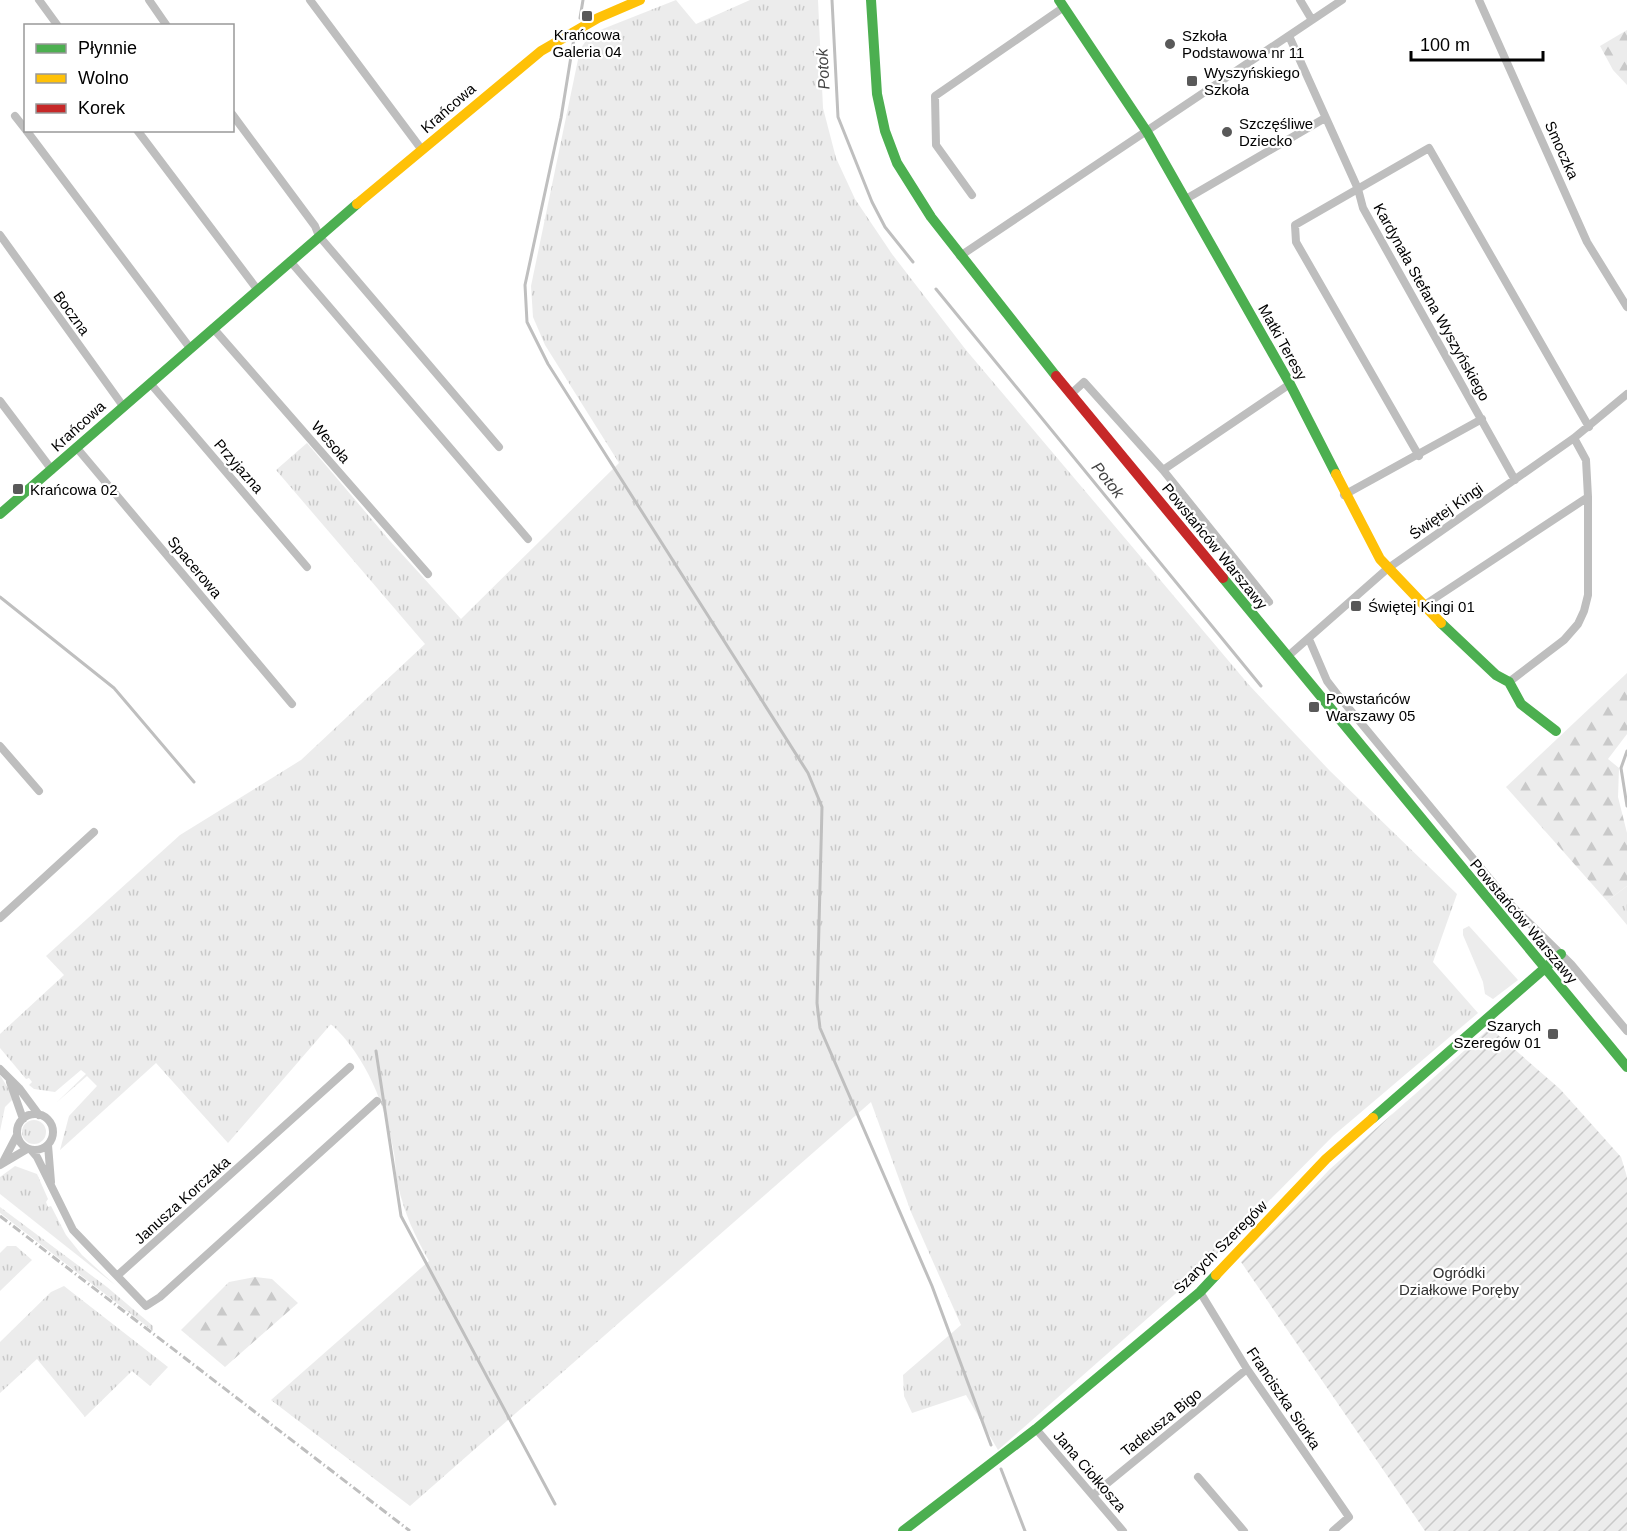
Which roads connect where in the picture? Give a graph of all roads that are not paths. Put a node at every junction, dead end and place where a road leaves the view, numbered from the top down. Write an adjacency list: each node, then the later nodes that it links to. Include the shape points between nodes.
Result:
1 (39, 0): 11 (street)
2 (149, 0): 12 (street)
3 (310, 0): 21 (street)
4 (640, 0): 21 (street, Krańcowa, via 598,18 541,51)
5 (871, 0): 27 (street, Powstańców Warszawy, via 879,103 891,148 920,203)
6 (1300, 0): 10 (street)
7 (1342, 0): 10 (street)
8 (1479, 0): 30 (street, Smoczka, via 1587,242)
9 (1062, 4): 20 (street, Matki Teresy); 23 (street, via 935,96 936,145)
10 (1312, 20): 13 (street)
11 (57, 24)
12 (166, 24)
13 (1289, 36): 16 (street, Kardynała Stefana Wyszyńskiego); 20 (street)
14 (15, 116): 17 (street)
15 (234, 117): 26 (street)
16 (1325, 118): 22 (street, Kardynała Stefana Wyszyńskiego); 24 (street)
17 (24, 127)
18 (28, 132): 32 (street)
19 (138, 132): 29 (street)
20 (1147, 132): 24 (street, Matki Teresy); 27 (street)
21 (422, 150): 26 (street, Krańcowa)
22 (1358, 189): 39 (street, Kardynała Stefana Wyszyńskiego, via 1363,208); 40 (street, via 1429,148); 44 (street, via 1295,225 1296,242)
23 (972, 195)
24 (1186, 198): 34 (street, Matki Teresy)
25 (0, 236): 38 (street, Boczna)
26 (319, 236): 28 (street, Krańcowa); 43 (street)
27 (960, 256): 35 (street, Powstańców Warszawy)
28 (290, 261): 29 (street, Krańcowa); 51 (street)
29 (256, 290): 31 (street, Krańcowa)
30 (1627, 307)
31 (213, 327): 32 (street, Krańcowa); 54 (street, Wesoła)
32 (190, 348): 33 (street, Krańcowa)
33 (150, 383): 38 (street, Krańcowa); 52 (street, Przyjazna)
34 (1290, 384): 46 (street); 48 (street, Matki Teresy)
35 (1071, 394): 46 (street, via 1084,382); 58 (street, Powstańców Warszawy)
36 (1627, 394): 40 (street, Świętej Kingi)
37 (0, 401): 45 (street)
38 (123, 406): 42 (street, Krańcowa)
39 (1482, 419): 44 (street); 47 (street, Kardynała Stefana Wyszyńskiego)
40 (1589, 427): 41 (street, Świętej Kingi)
41 (1574, 438): 47 (street, Świętej Kingi); 49 (street, via 1586,460)
42 (76, 447): 45 (street, Krańcowa); 60 (street, Spacerowa)
43 (499, 447)
44 (1419, 456): 48 (street)
45 (52, 470): 50 (street, Krańcowa)
46 (1163, 470): 55 (street)
47 (1515, 480): 53 (street, Świętej Kingi)
48 (1344, 495): 53 (street, Matki Teresy)
49 (1588, 497): 56 (street); 59 (street, via 1588,595 1584,611 1572,632)
50 (0, 514)
51 (528, 539)
52 (307, 567)
53 (1388, 569): 56 (street, Matki Teresy); 57 (street, Świętej Kingi)
54 (428, 574)
55 (1269, 602)
56 (1423, 606): 59 (street, Matki Teresy, via 1496,675)
57 (1309, 639): 58 (street, Świętej Kingi); 66 (street, via 1327,681 1337,694 1513,907)
58 (1287, 657): 67 (street, Powstańców Warszawy)
59 (1509, 682): 61 (street, via 1516,700)
60 (292, 704)
61 (1556, 731)
62 (0, 746): 63 (street)
63 (39, 791)
64 (94, 832): 65 (street)
65 (0, 918)
66 (1561, 954): 67 (street, Szarych Szeregów); 68 (street)
67 (1545, 969): 70 (street, Powstańców Warszawy); 82 (street, Szarych Szeregów, via 1326,1159)
68 (1627, 1031)
69 (350, 1067): 81 (street, Janusza Korczaka)
70 (1627, 1067)
71 (0, 1069): 72 (street)
72 (9, 1078): 74 (street); 75 (street)
73 (377, 1101): 81 (street, via 160,1297 146,1306)
74 (39, 1115): 75 (street); 77 (street, via 50,1122 53,1130)
75 (23, 1119): 76 (street)
76 (17, 1135): 78 (street); 79 (street)
77 (48, 1145): 78 (street, via 40,1150); 80 (street)
78 (29, 1149): 79 (street); 80 (street)
79 (2, 1163)
80 (51, 1183): 81 (street, via 73,1230)
81 (118, 1275)
82 (1200, 1292): 83 (street, Franciszka Siorka); 84 (street, Szarych Szeregów)
83 (1247, 1369): 86 (street, Tadeusza Bigo); 90 (street, Franciszka Siorka, via 1349,1517)
84 (1035, 1429): 86 (street, Jana Ciołkosza); 87 (street, Szarych Szeregów)
85 (1198, 1477): 89 (street)
86 (1093, 1495): 88 (street, Jana Ciołkosza)
87 (903, 1531)
88 (1123, 1531)
89 (1244, 1531)
90 (1333, 1531)

